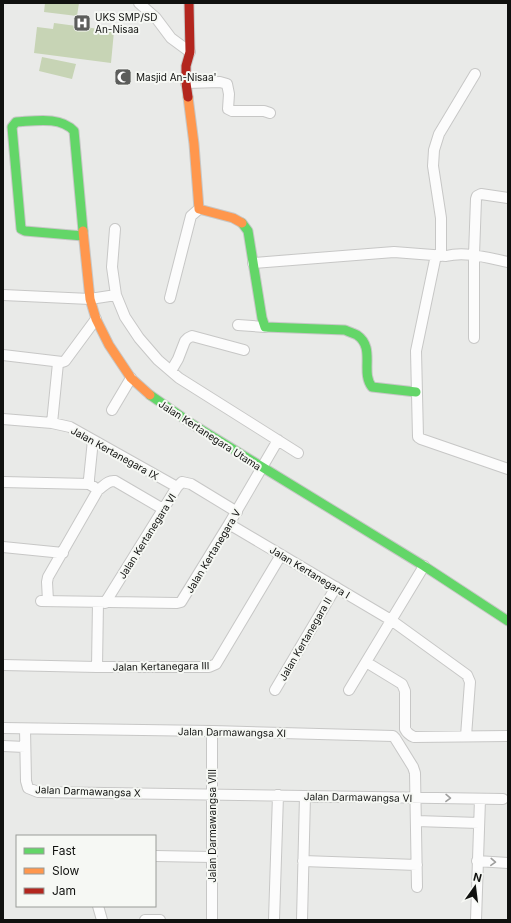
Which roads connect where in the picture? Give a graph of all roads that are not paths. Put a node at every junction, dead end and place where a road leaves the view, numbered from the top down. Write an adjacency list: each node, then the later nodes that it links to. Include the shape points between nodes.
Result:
1 (139, 3): 3 (street, via 156,18 171,38)
2 (189, 3): 3 (street)
3 (190, 52): 5 (street, via 186,66)
4 (475, 74): 12 (street, via 439,134 434,150 441,218)
5 (186, 83): 6 (street, via 227,84 228,109); 8 (street)
6 (270, 113)
7 (508, 198): 11 (street, via 481,194 476,196)
8 (199, 209): 14 (street, via 209,214 228,217 246,226); 17 (street, via 191,216)
9 (115, 229): 16 (street, via 112,267)
10 (83, 236): 10 (street, Jalan Kertanegara Utama, via 21,229 12,127 14,123 53,121 71,126 74,130); 18 (street, Jalan Kertanegara Utama)
11 (474, 255): 12 (street); 13 (street); 22 (street)
12 (438, 256): 14 (street, via 387,252); 28 (street, via 416,351)
13 (508, 262)
14 (253, 263): 21 (street)
15 (5, 294): 18 (street)
16 (116, 295): 18 (street); 26 (street, via 125,317 139,338)
17 (170, 298)
18 (90, 300): 19 (street, Jalan Kertanegara Utama)
19 (96, 319): 25 (street, via 65,361); 27 (street, Jalan Kertanegara Utama, via 109,345)
20 (238, 325): 21 (street)
21 (265, 327): 28 (street, via 346,330 355,333 363,340 367,349 368,381 372,387)
22 (474, 338)
23 (244, 350): 26 (street, via 192,336 185,341)
24 (3, 355): 25 (street)
25 (58, 363): 31 (street)
26 (171, 371): 33 (street)
27 (131, 378): 29 (street); 35 (street, Jalan Kertanegara Utama, via 192,424)
28 (416, 392): 36 (street, via 419,438)
29 (112, 410)
30 (3, 419): 31 (street, Jalan Kertanegara IX)
31 (52, 423): 32 (street, Jalan Kertanegara IX, via 70,427)
32 (94, 440): 38 (street); 39 (street, Jalan Kertanegara IX)
33 (278, 440): 34 (street); 35 (street, Jalan Kertanegara V)
34 (298, 453)
35 (262, 468): 42 (street, Jalan Kertanegara V); 47 (street, Jalan Kertanegara Utama)
36 (508, 470)
37 (3, 482): 38 (street)
38 (89, 484): 40 (street)
39 (177, 487): 41 (street, Jalan Kertanegara VI); 42 (street, Jalan Kertanegara VI, via 182,482 192,484)
40 (98, 490): 41 (street, via 107,482 113,481); 45 (street)
41 (163, 509): 49 (street, Jalan Kertanegara VI)
42 (237, 512): 43 (street, Jalan Kertanegara V)
43 (229, 524): 46 (street, Jalan Kertanegara I); 49 (street, Jalan Kertanegara V, via 181,602)
44 (3, 546): 45 (street)
45 (63, 553): 49 (street, Jalan Kertanegara V, via 47,582 44,601)
46 (281, 555): 48 (street, Jalan Kertanegara I); 54 (street, Jalan Kertanegara III, via 213,666)
47 (424, 566): 50 (street); 51 (street, Jalan Kertanegara Utama)
48 (336, 587): 50 (street, Jalan Kertanegara I); 55 (street, Jalan Kertanegara II)
49 (102, 603): 54 (street)
50 (391, 620): 52 (street); 60 (street, Jalan Kertanegara I, via 467,675 470,682)
51 (508, 621)
52 (366, 662): 56 (street); 60 (street, via 402,684 405,691 405,729 410,736)
53 (3, 665): 54 (street, Jalan Kertanegara III)
54 (97, 667)
55 (275, 690)
56 (349, 690)
57 (3, 728): 58 (street, Jalan Darmawangsa XI)
58 (25, 728): 59 (street, Jalan Darmawangsa XI); 63 (street)
59 (212, 731): 64 (street, Jalan Darmawangsa VIII); 67 (street, Jalan Darmawangsa XI, via 393,736 413,767)
60 (466, 736): 61 (street)
61 (508, 736)
62 (3, 746): 63 (street)
63 (25, 747): 64 (street, Jalan Darmawangsa X, via 26,781 32,791)
64 (212, 794): 65 (street, Jalan Darmawangsa VI); 73 (street, Jalan Darmawangsa VIII)
65 (278, 795): 66 (street, Jalan Darmawangsa VI); 84 (street)
66 (305, 796): 67 (street, Jalan Darmawangsa VI); 74 (street)
67 (416, 798): 68 (street, Jalan Darmawangsa VI, one-way to 68); 70 (street)
68 (480, 799): 69 (street, Jalan Darmawangsa VI); 71 (street)
69 (503, 799)
70 (416, 821): 71 (street); 77 (street)
71 (479, 823): 75 (street)
72 (156, 856): 73 (street)
73 (212, 857): 83 (street, Jalan Darmawangsa VIII)
74 (303, 861): 77 (street); 85 (street)
75 (477, 861): 76 (street, one-way to 76); 86 (street)
76 (508, 863)
77 (417, 865): 78 (street)
78 (417, 887)
79 (98, 907): 80 (street)
80 (102, 920)
81 (145, 920): 82 (street)
82 (160, 920)
83 (212, 920)
84 (274, 920)
85 (302, 920)
86 (476, 920)

